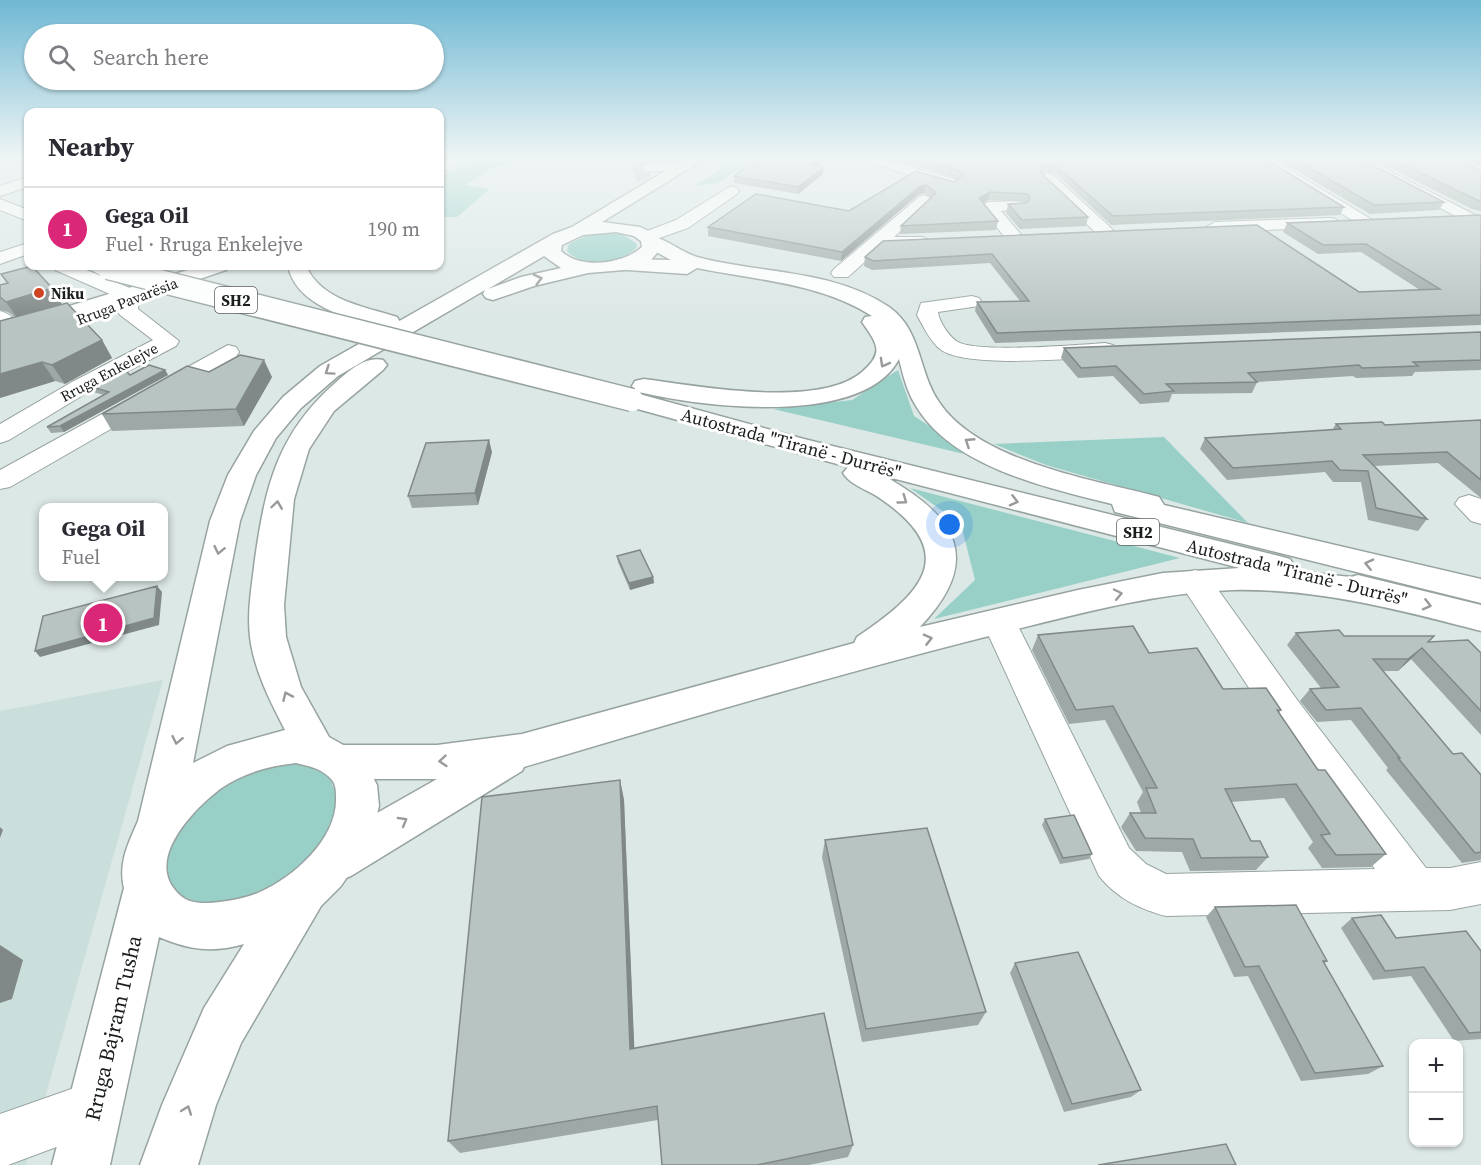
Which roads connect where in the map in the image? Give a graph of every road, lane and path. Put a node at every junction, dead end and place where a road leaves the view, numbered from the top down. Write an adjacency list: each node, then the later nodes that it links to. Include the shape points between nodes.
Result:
1 (605, 212): 17 (main road)
2 (652, 212): 14 (main road)
3 (701, 212): 14 (street, via 672,231)
4 (911, 212): 22 (street)
5 (973, 212): 19 (street, via 985,217)
6 (990, 212): 19 (street)
7 (1088, 212): 16 (street, via 1111,232)
8 (1351, 212): 12 (street)
9 (1475, 216): 10 (street)
10 (1434, 218)
11 (1389, 220): 12 (street)
12 (1366, 221): 13 (street)
13 (1257, 226): 15 (street); 21 (street)
14 (645, 227): 17 (main road, via 609,227); 25 (main road, via 652,248); 43 (main road, one-way to 14, via 1209,519 1080,487 997,457 960,437 934,415 921,394 897,328 874,308 824,288 674,255)
15 (1199, 228)
16 (1083, 234)
17 (564, 237): 26 (main road, via 551,249 555,258); 52 (main road, one-way to 52, via 329,370 296,396 271,425 241,473 225,521)
18 (1038, 237): 19 (street)
19 (1004, 239)
20 (935, 241): 22 (street)
21 (1283, 242)
22 (877, 243): 32 (street)
23 (24, 249): 24 (street)
24 (0, 258)
25 (620, 265): 26 (main road); 39 (main road, one-way to 39, via 687,268 836,302 869,317 881,329 889,352 876,375 848,390 825,396 761,399)
26 (590, 267): 51 (main road, one-way to 26, via 277,672 267,624 277,501 294,450 313,419 349,383 463,308 520,284)
27 (70, 270): 33 (street)
28 (118, 270): 39 (main road, Autostrada "Tiranë - Durrës" / SH2, bridge)
29 (161, 270): 35 (main road, Autostrada "Tiranë - Durrës" / SH2)
30 (208, 270): 33 (main road, Rruga Pavarësia)
31 (298, 270): 35 (main road, via 301,281 314,294)
32 (841, 273)
33 (129, 299): 36 (main road, Rruga Pavarësia); 40 (street, Rruga Enkelejve, via 127,310 168,341)
34 (972, 302): 37 (street, via 928,307 927,315 949,346 962,351)
35 (389, 322): 39 (main road, Autostrada "Tiranë - Durrës" / SH2)
36 (3, 331)
37 (1121, 349)
38 (228, 352): 42 (street)
39 (638, 393): 41 (main road, Autostrada "Tiranë - Durrës" / SH2); 43 (main road, Autostrada "Tiranë - Durrës" / SH2)
40 (0, 435)
41 (795, 445): 46 (main road, Autostrada "Tiranë - Durrës" / SH2, one-way to 46); 49 (main road, one-way to 49, via 900,497 926,520 941,549 941,572 926,601 897,628)
42 (0, 481)
43 (1283, 544): 45 (main road, Autostrada "Tiranë - Durrës" / SH2, one-way to 43)
44 (1195, 581): 46 (main road, via 1280,581); 48 (main road, one-way to 44); 55 (street, via 1285,712)
45 (1481, 591)
46 (1378, 592): 47 (main road, Autostrada "Tiranë - Durrës" / SH2, one-way to 47)
47 (1481, 618)
48 (999, 621): 49 (main road, one-way to 48); 55 (street, via 1114,861 1127,878 1145,890 1166,895)
49 (851, 657): 50 (main road)
50 (522, 751): 51 (main road, one-way to 51, via 437,762); 53 (main road, one-way to 50)
51 (328, 755): 52 (main road, via 296,746 272,748 221,767 197,783); 53 (main road, via 358,788 359,804 347,842)
52 (159, 825): 56 (main road, via 145,859)
53 (320, 875): 56 (main road, via 258,917 209,927 187,925 169,917 155,906); 60 (main road, one-way to 53, via 222,1026)
54 (1481, 883): 55 (street)
55 (1416, 890)
56 (146, 891): 57 (main road, Rruga Bajram Tusha)
57 (94, 1107): 58 (street); 59 (main road, Rruga Bajram Tusha)
58 (0, 1141)
59 (81, 1165)
60 (169, 1165)

